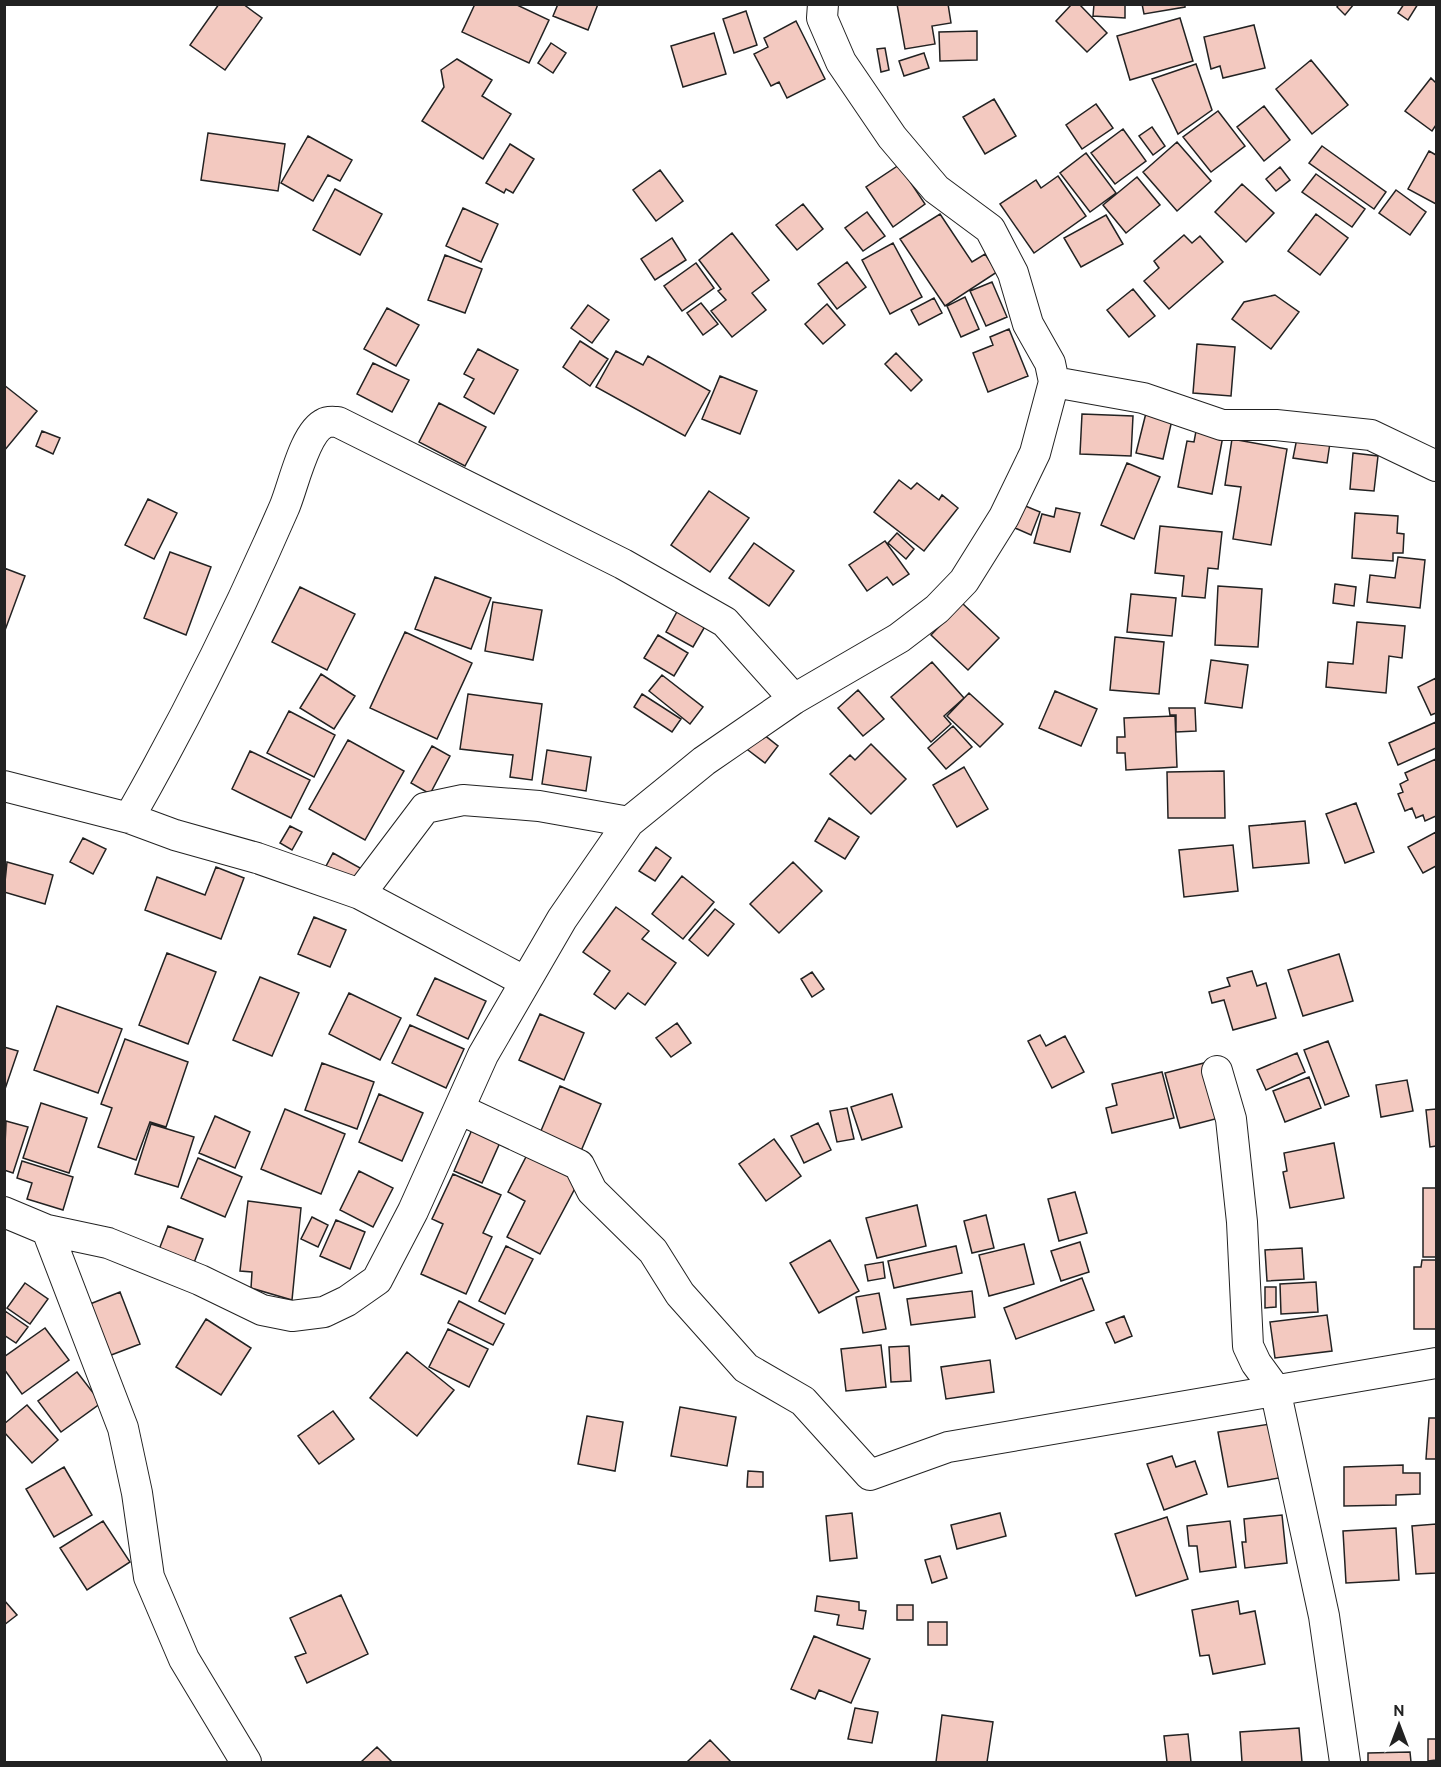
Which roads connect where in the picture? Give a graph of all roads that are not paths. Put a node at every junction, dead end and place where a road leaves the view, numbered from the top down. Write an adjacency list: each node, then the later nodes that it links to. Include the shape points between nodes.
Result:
1 (823, 4): 2 (street, via 822,18 842,62 892,137 936,189 990,229 1013,273 1028,324 1050,363)
2 (1054, 382): 3 (street, via 1143,398 1222,424 1276,424 1371,435); 4 (street, via 1035,453 1004,517 964,581 937,609 899,638)
3 (1437, 466)
4 (794, 699): 6 (street, via 725,621 623,564 338,422 326,422 306,447 290,496 246,596); 7 (street, via 704,761)
5 (4, 786): 6 (street)
6 (129, 818): 8 (street)
7 (629, 822): 8 (street, via 539,806 463,800 425,808); 9 (street)
8 (360, 894): 9 (street)
9 (524, 981): 11 (street, via 483,1055)
10 (1217, 1071): 15 (street, via 1231,1119 1242,1222 1248,1346)
11 (459, 1109): 13 (street, via 413,1211 376,1280 324,1312 292,1316 262,1310 108,1243); 15 (street, via 579,1165 592,1191 653,1251 680,1294 746,1368 803,1401 870,1475 948,1447)
12 (4, 1212): 13 (street)
13 (46, 1230): 16 (street, via 123,1428 148,1576 184,1659)
14 (1437, 1363): 15 (street)
15 (1275, 1389): 17 (street, via 1324,1616)
16 (246, 1762)
17 (1346, 1762)

